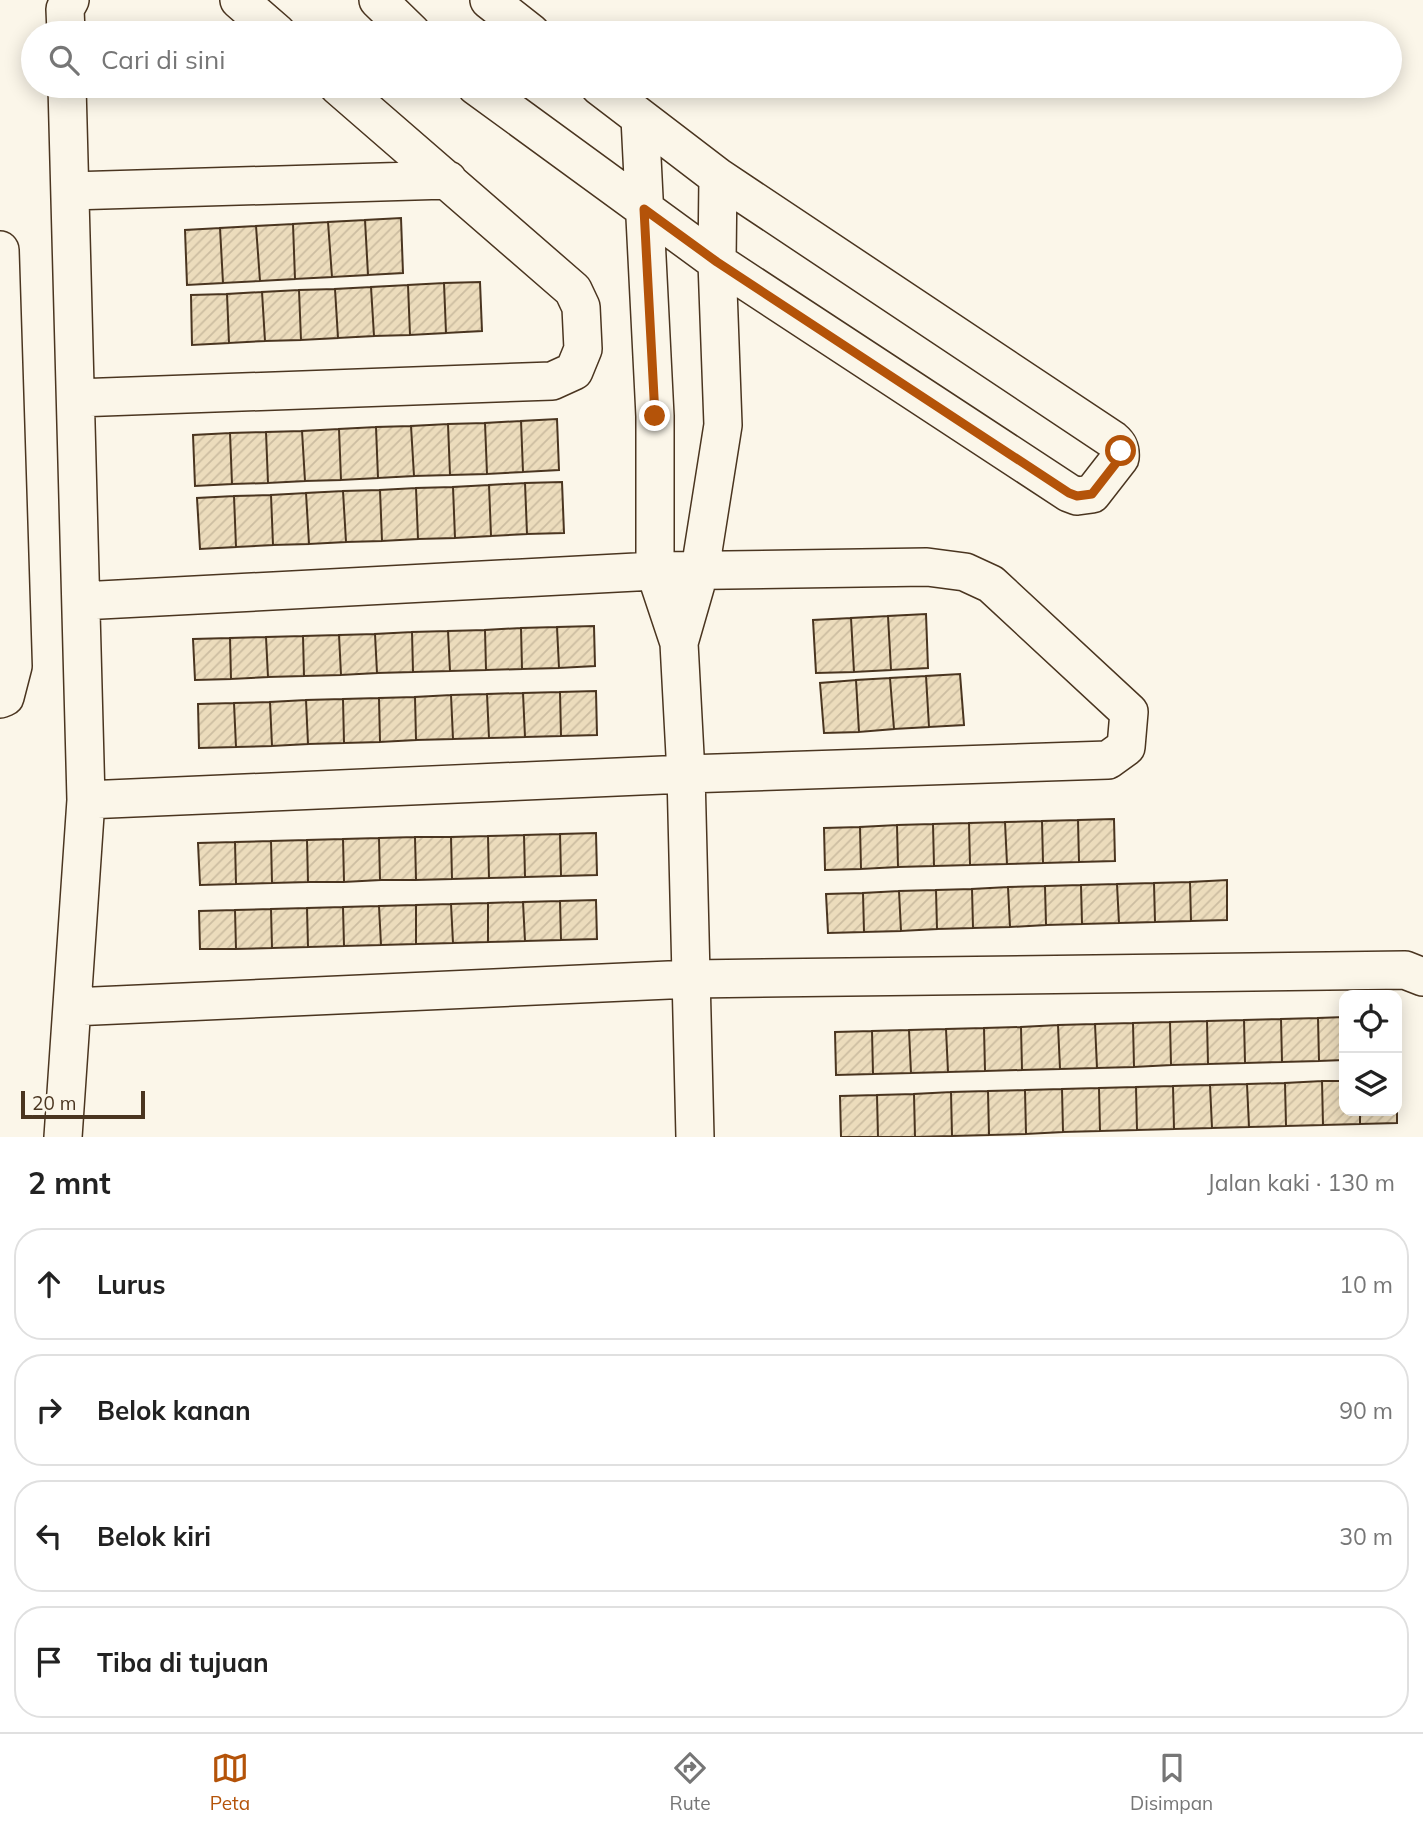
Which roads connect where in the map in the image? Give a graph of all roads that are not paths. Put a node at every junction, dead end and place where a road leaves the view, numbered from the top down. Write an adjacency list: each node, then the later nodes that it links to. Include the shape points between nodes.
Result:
1 (70, 0): 5 (street)
2 (239, 0): 6 (street)
3 (378, 0): 7 (street)
4 (488, 0): 8 (street)
5 (66, 21)
6 (263, 21)
7 (400, 21)
8 (515, 21)
9 (67, 98): 16 (street)
10 (352, 98): 15 (street)
11 (492, 98): 17 (street)
12 (614, 98): 13 (street)
13 (640, 118): 14 (street); 17 (street)
14 (718, 177): 19 (street); 19 (street, via 1118,444 1120,458 1092,494 1069,493)
15 (448, 180): 16 (street); 20 (street, via 573,290 581,307 583,349 574,371 552,381)
16 (70, 191): 20 (street)
17 (644, 209): 19 (street); 23 (street, via 655,416)
18 (0, 250): 21 (street)
19 (717, 262): 22 (street, via 723,425)
20 (76, 398): 24 (street)
21 (3, 478): 26 (street, via 13,666 5,697)
22 (700, 570): 23 (street); 25 (street); 27 (street, via 927,567 965,572 991,584 1129,712 1125,747 1108,760)
23 (655, 571): 24 (street); 25 (street)
24 (81, 601): 28 (street)
25 (679, 643): 27 (street)
26 (0, 699)
27 (685, 774): 28 (street); 30 (street)
28 (86, 800): 31 (street)
29 (1423, 977): 30 (street, via 1405,970)
30 (691, 979): 31 (street); 33 (street)
31 (72, 1007): 32 (street)
32 (63, 1137)
33 (695, 1137)

